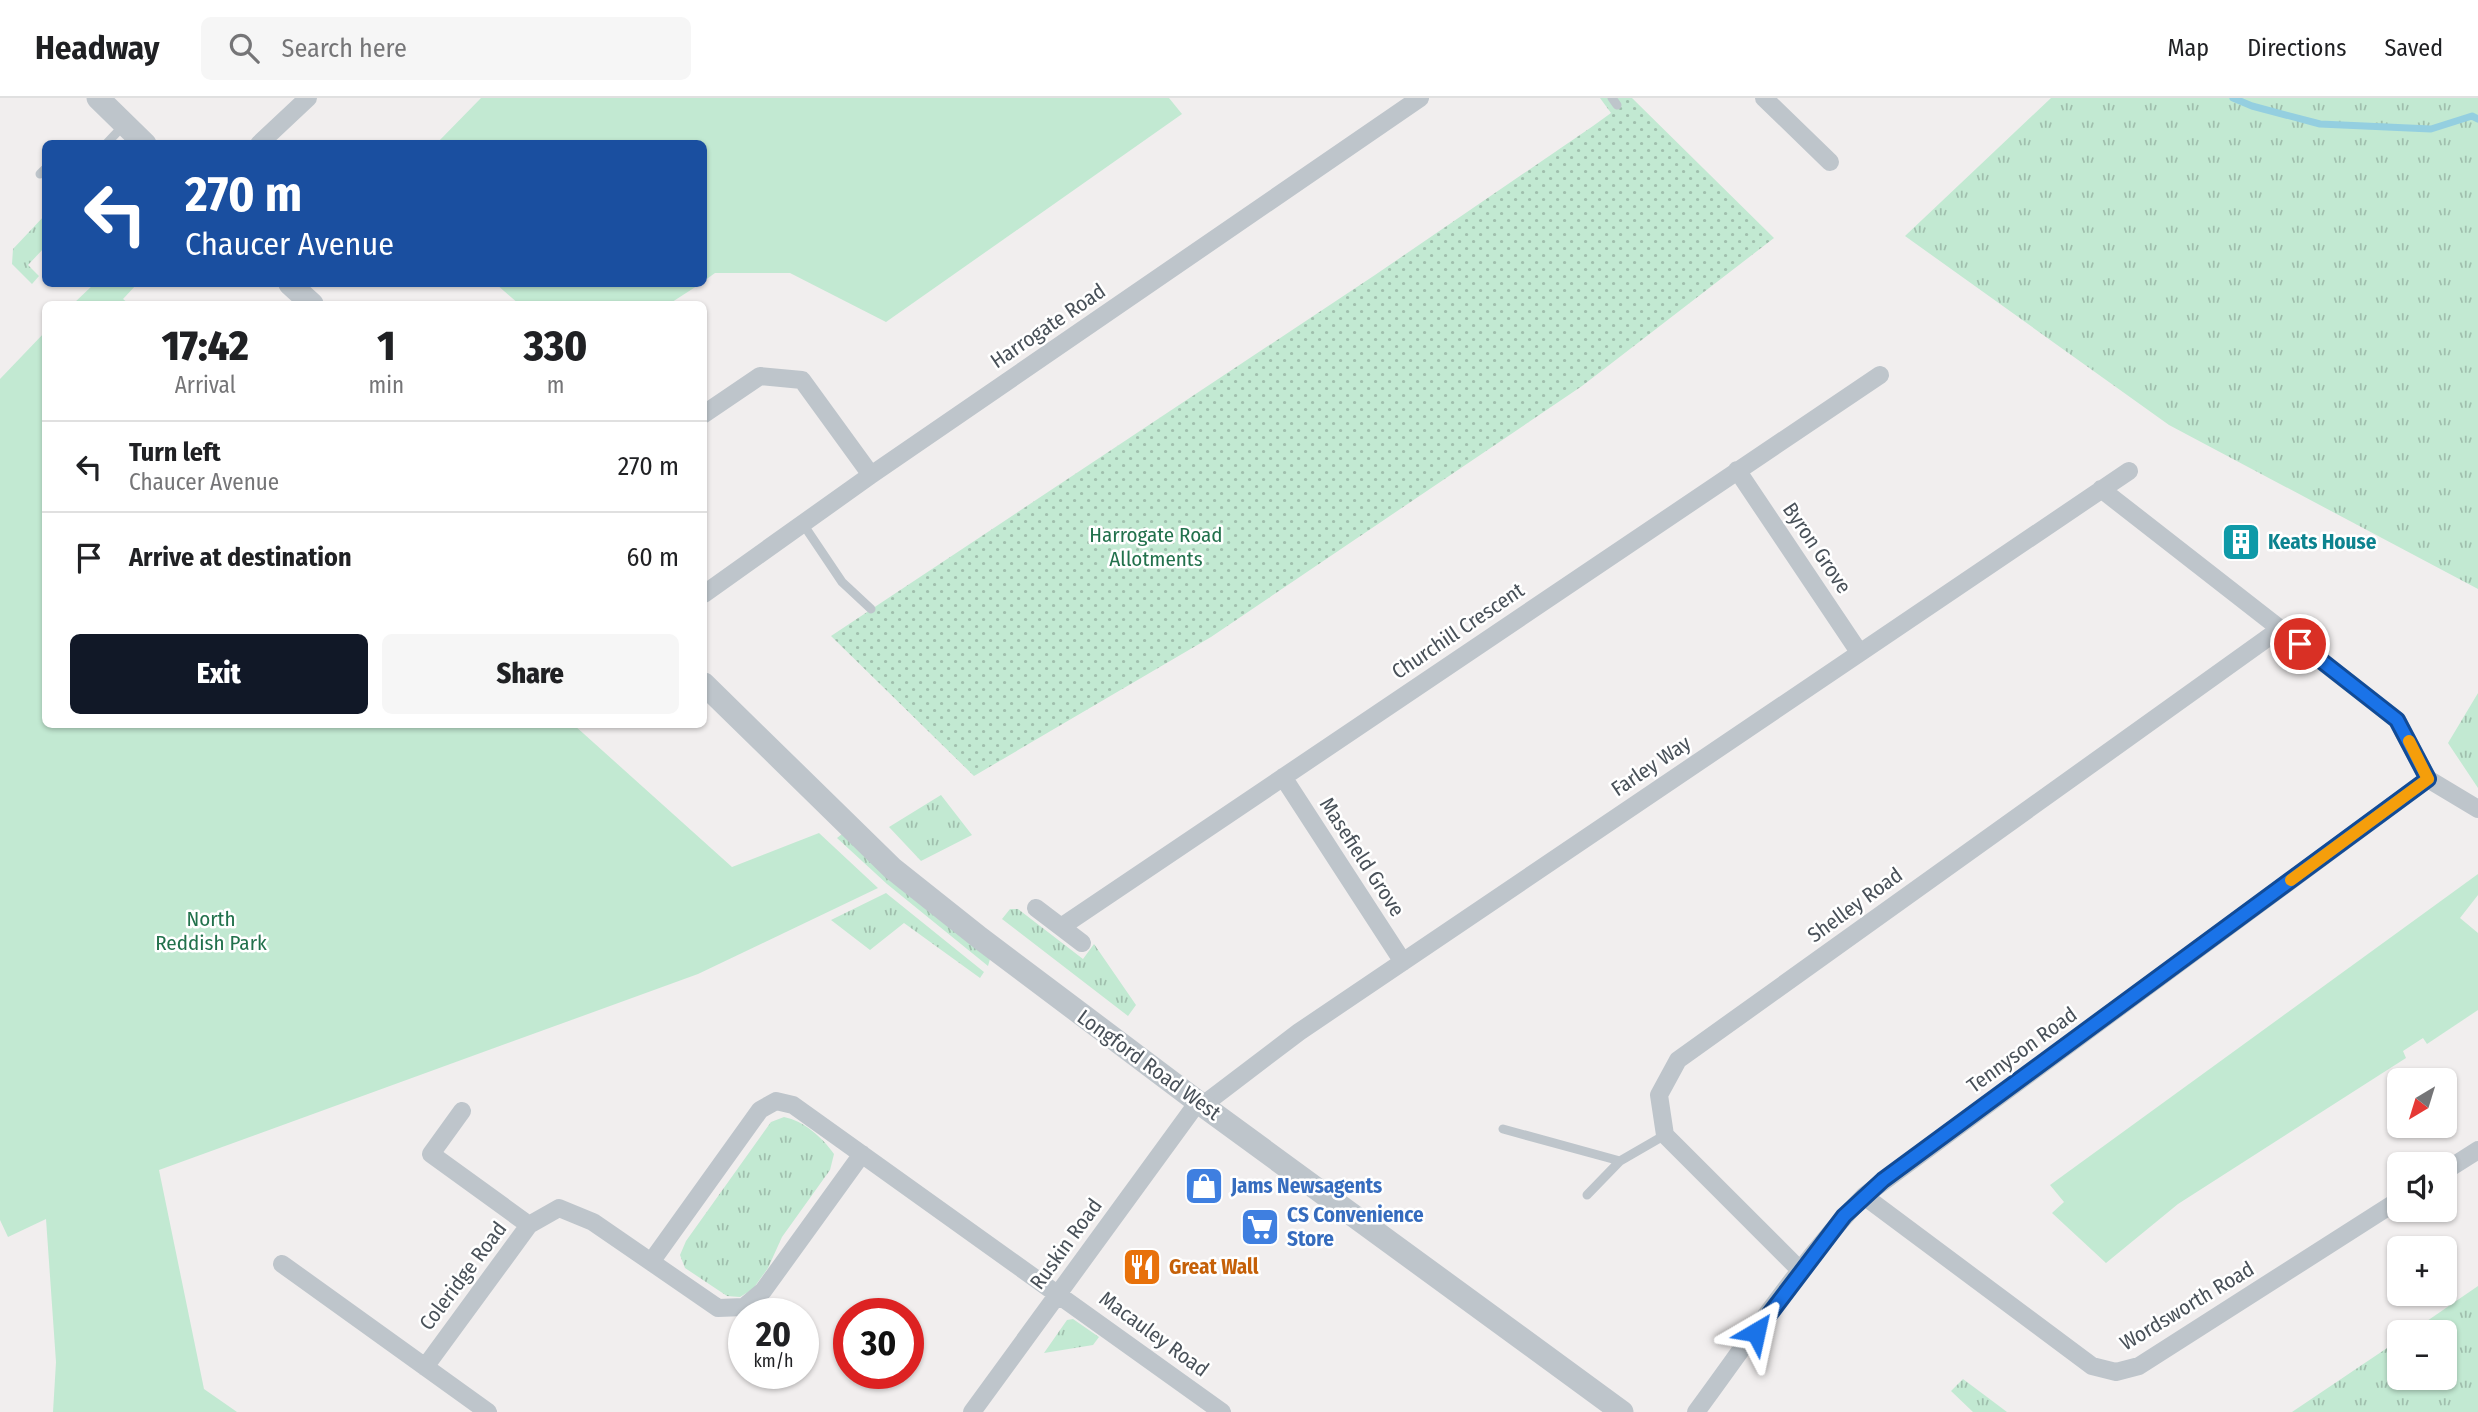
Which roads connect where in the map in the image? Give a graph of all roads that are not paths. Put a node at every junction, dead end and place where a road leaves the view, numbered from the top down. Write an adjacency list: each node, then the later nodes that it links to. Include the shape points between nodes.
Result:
1 (98, 98): 5 (street)
2 (308, 98): 8 (street)
3 (1420, 98): 16 (street, Harrogate Road)
4 (1764, 98): 9 (street)
5 (125, 124): 6 (lane); 7 (street)
6 (110, 140)
7 (141, 140)
8 (263, 140)
9 (1830, 162)
10 (293, 287): 11 (street)
11 (309, 301)
12 (1880, 374): 14 (street, Churchill Crescent)
13 (707, 412): 16 (street, via 760,376 802,380)
14 (1737, 470): 22 (street, Byron Grove); 24 (street, Churchill Crescent)
15 (2129, 471): 17 (street, Farley Way)
16 (871, 475): 18 (street, Harrogate Road)
17 (2101, 489): 21 (street); 22 (street, Farley Way)
18 (802, 523): 19 (street, Harrogate Road); 20 (lane, via 842,582)
19 (707, 592)
20 (871, 609)
21 (2280, 629): 25 (street, via 2397,720); 34 (street, Shelley Road, via 1678,1060 1659,1095)
22 (1859, 652): 30 (street, Farley Way)
23 (707, 687): 31 (street, Longford Road West, via 892,868)
24 (1283, 777): 28 (street, Churchill Crescent); 30 (street, Masefield Grove)
25 (2428, 779): 26 (street); 40 (street, Tennyson Road)
26 (2478, 809)
27 (1036, 908): 28 (street)
28 (1061, 927): 29 (street)
29 (1082, 943)
30 (1403, 962): 31 (street, Farley Way)
31 (1200, 1104): 46 (street, Ruskin Road); 51 (street, Longford Road West)
32 (462, 1111): 42 (street, via 431,1154)
33 (1503, 1129): 37 (lane)
34 (1665, 1135): 37 (lane); 45 (street)
35 (2478, 1150): 38 (street)
36 (862, 1154): 43 (street, Coleridge Road, via 763,1291 744,1307 718,1308); 43 (street, via 793,1105 776,1101 760,1110); 46 (street)
37 (1620, 1161): 39 (lane)
38 (2457, 1163)
39 (1587, 1195)
40 (1864, 1196): 41 (street, Wordsworth Road, via 2092,1366 2116,1372 2139,1366); 45 (street, Tennyson Road)
41 (2387, 1208)
42 (530, 1225): 43 (street, Coleridge Road, via 559,1208 593,1222); 47 (street, Coleridge Road)
43 (651, 1262)
44 (282, 1264): 47 (street)
45 (1801, 1271): 52 (street, Tennyson Road)
46 (1059, 1293): 49 (street, Ruskin Road); 50 (street, Macauley Road)
47 (425, 1367): 48 (street)
48 (488, 1412)
49 (972, 1412)
50 (1222, 1412)
51 (1622, 1412)
52 (1696, 1412)

